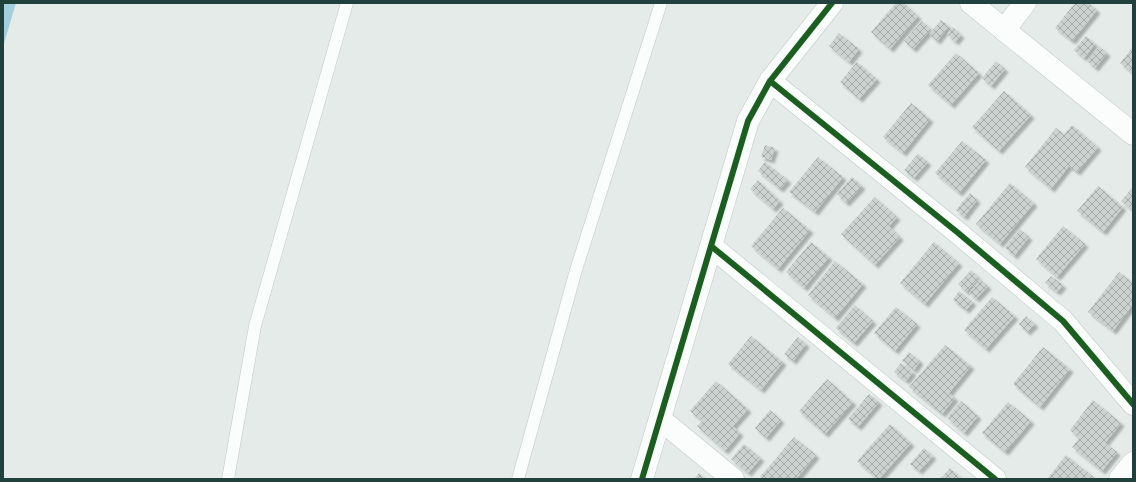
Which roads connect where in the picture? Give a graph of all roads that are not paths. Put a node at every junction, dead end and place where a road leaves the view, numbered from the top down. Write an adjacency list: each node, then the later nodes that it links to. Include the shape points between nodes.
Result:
1 (347, 3): 13 (lane, via 256,326)
2 (661, 3): 14 (lane, via 576,270)
3 (832, 3): 7 (street)
4 (971, 3): 6 (street)
5 (1026, 3): 6 (street)
6 (1004, 30): 8 (street)
7 (770, 81): 9 (street, via 748,121); 10 (street, via 1063,321)
8 (1133, 134)
9 (711, 246): 11 (street); 17 (street)
10 (1133, 404)
11 (660, 419): 15 (street); 16 (street)
12 (1133, 463): 18 (street)
13 (228, 479)
14 (518, 479)
15 (642, 479)
16 (733, 479)
17 (995, 479)
18 (1120, 479)

